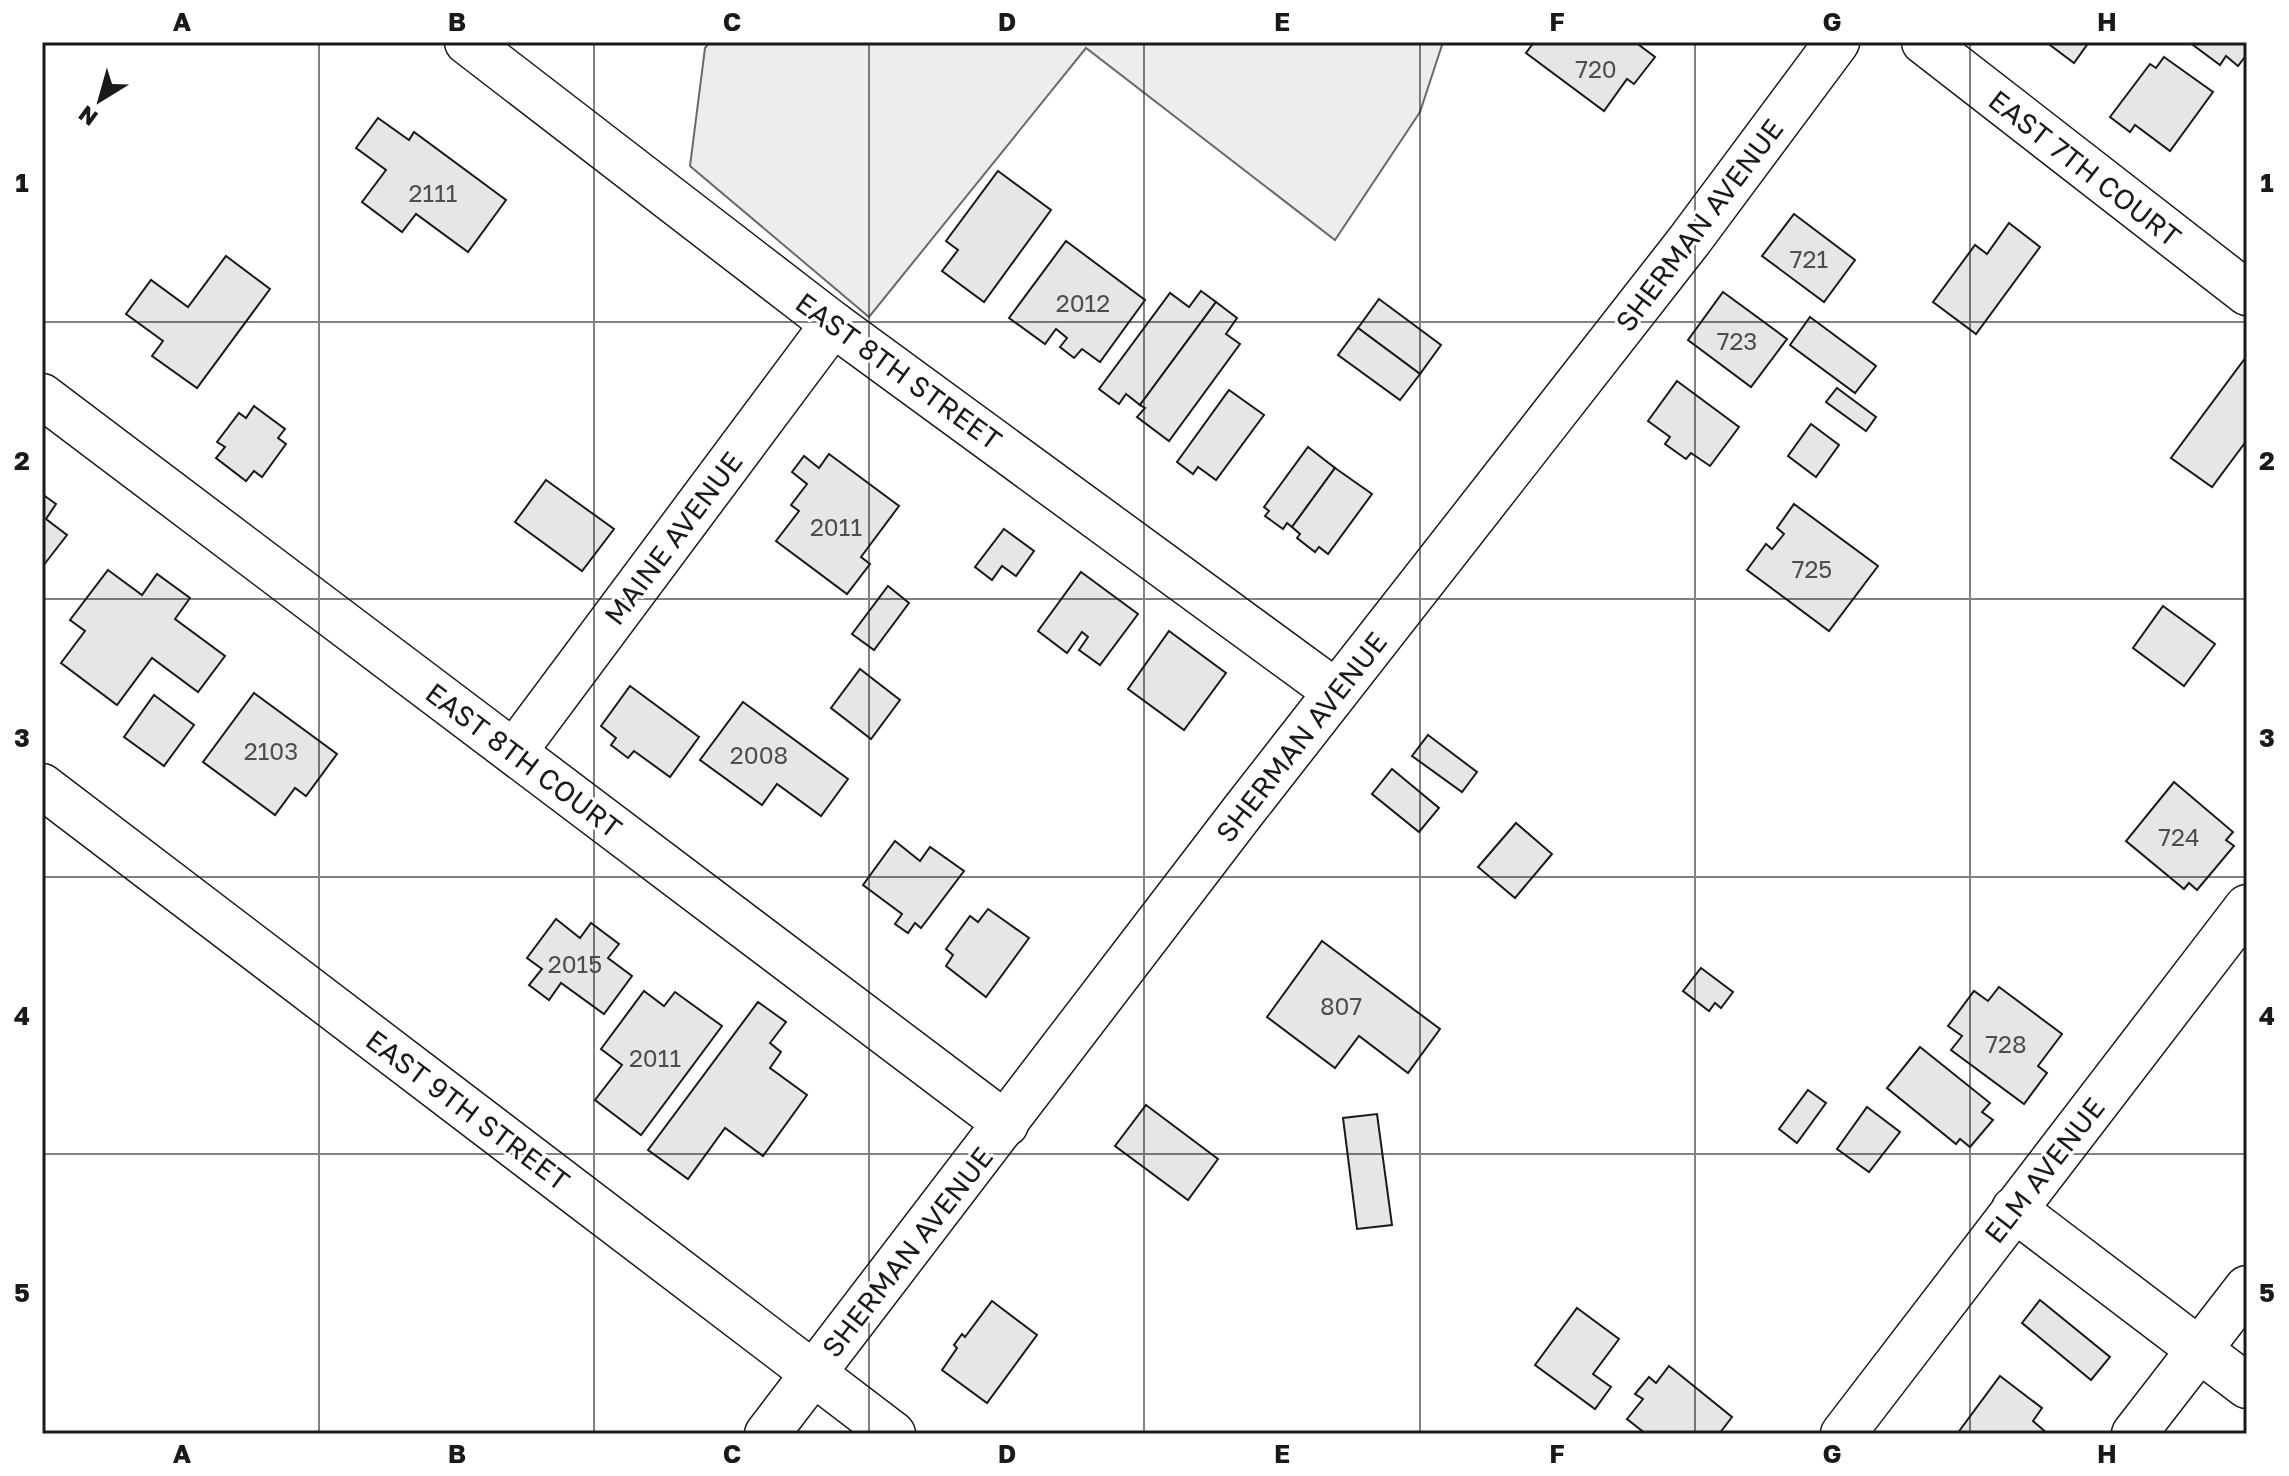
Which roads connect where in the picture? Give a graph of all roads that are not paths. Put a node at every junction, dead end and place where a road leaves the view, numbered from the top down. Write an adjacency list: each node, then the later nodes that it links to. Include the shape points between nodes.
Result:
1 (467, 42): 5 (street, EAST 8TH STREET)
2 (1837, 42): 7 (street, SHERMAN AVENUE, via 1689,241)
3 (1924, 42): 4 (street, EAST 7TH COURT)
4 (2247, 293)
5 (833, 324): 7 (street, EAST 8TH STREET); 8 (street, MAINE AVENUE)
6 (42, 396): 8 (street, EAST 8TH COURT)
7 (1336, 692): 11 (street, SHERMAN AVENUE)
8 (514, 752): 11 (street, EAST 8TH COURT)
9 (42, 786): 15 (street, EAST 9TH STREET)
10 (2247, 907): 12 (street, ELM AVENUE)
11 (1006, 1124): 15 (street, SHERMAN AVENUE)
12 (2014, 1209): 14 (street); 19 (street, ELM AVENUE)
13 (2247, 1288): 14 (street)
14 (2200, 1349): 16 (street); 20 (street)
15 (813, 1373): 17 (street, SHERMAN AVENUE); 18 (street, EAST 9TH STREET)
16 (2247, 1386)
17 (767, 1434)
18 (893, 1434)
19 (1843, 1434)
20 (2134, 1434)

